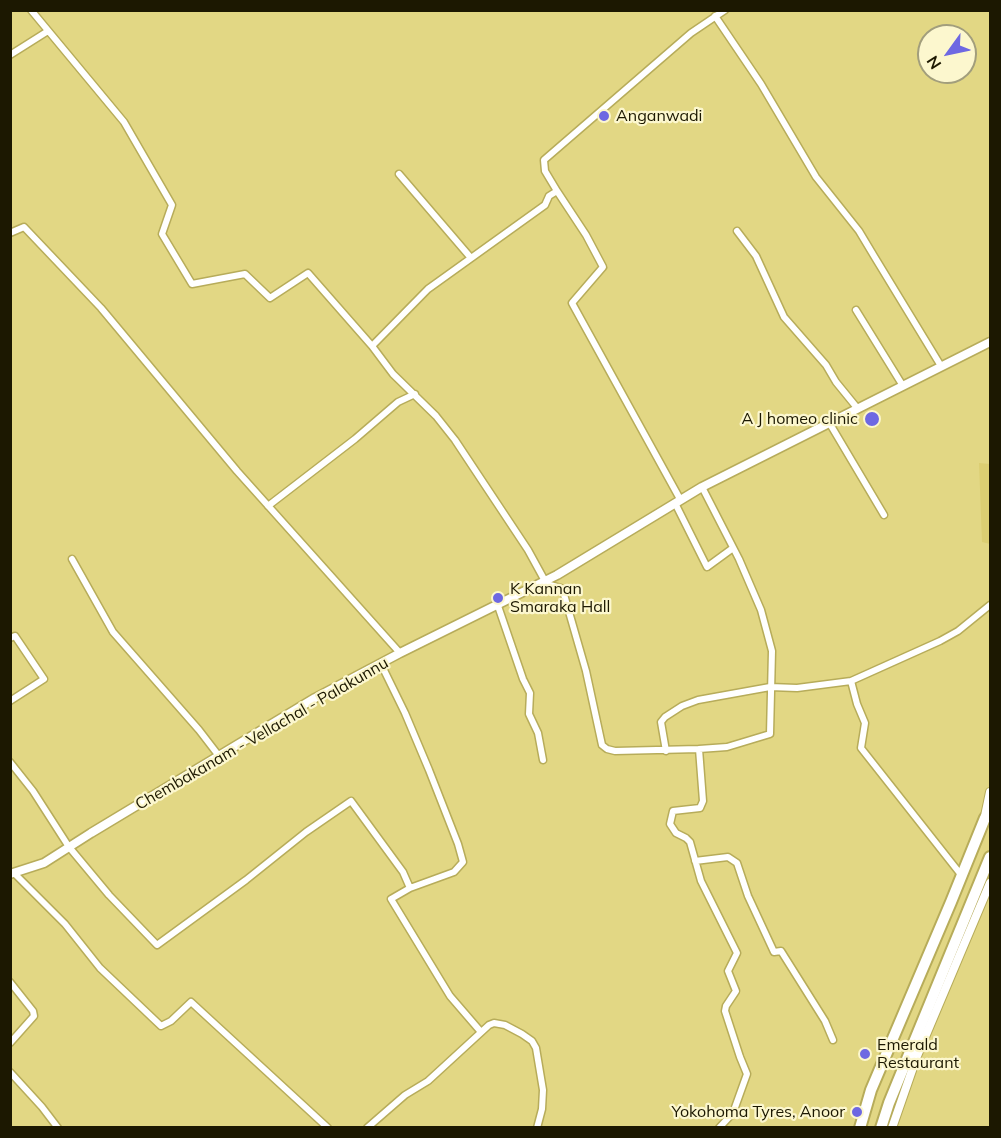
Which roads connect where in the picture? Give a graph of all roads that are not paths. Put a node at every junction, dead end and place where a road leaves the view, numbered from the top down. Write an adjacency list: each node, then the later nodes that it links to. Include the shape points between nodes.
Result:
1 (31, 10): 4 (street)
2 (725, 10): 3 (street)
3 (715, 16): 7 (street, via 544,160 545,171); 14 (street, via 816,177 869,248)
4 (48, 31): 5 (street); 13 (street, via 124,122 172,205 162,234 192,284 245,274 270,298 308,273)
5 (10, 55)
6 (399, 174): 10 (street)
7 (557, 191): 10 (street, via 545,205); 20 (street, via 603,267 572,303)
8 (737, 231): 17 (street, via 756,256 784,317)
9 (10, 232): 21 (street, via 24,227 101,308)
10 (471, 258): 13 (street, via 428,289)
11 (856, 310): 15 (street)
12 (990, 342): 14 (main road, Chembakanam - Vellachal - Palakunnu)
13 (372, 346): 16 (street)
14 (941, 366): 15 (main road, Chembakanam - Vellachal - Palakunnu)
15 (903, 386): 17 (main road, Chembakanam - Vellachal - Palakunnu)
16 (414, 394): 21 (street, via 398,402); 25 (street, via 455,440)
17 (858, 410): 18 (main road, Chembakanam - Vellachal - Palakunnu)
18 (830, 424): 19 (main road, Chembakanam - Vellachal - Palakunnu); 22 (street)
19 (702, 487): 20 (main road, Chembakanam - Vellachal - Palakunnu); 23 (street)
20 (678, 501): 23 (street, via 707,567); 25 (main road, Chembakanam - Vellachal - Palakunnu)
21 (268, 506): 29 (street)
22 (884, 514)
23 (733, 548): 32 (street, via 761,610 772,651)
24 (72, 559): 36 (street, via 113,632)
25 (545, 580): 27 (main road, Chembakanam - Vellachal - Palakunnu); 35 (street, via 563,591 603,745 615,751)
26 (990, 605): 31 (street, via 940,641)
27 (498, 606): 29 (main road, Chembakanam - Vellachal - Palakunnu); 37 (street, via 530,693 529,714 538,733)
28 (10, 638): 33 (street, via 15,636 44,679)
29 (400, 653): 30 (main road, Chembakanam - Vellachal - Palakunnu)
30 (381, 664): 36 (main road, Chembakanam - Vellachal - Palakunnu, via 315,698); 47 (street, via 405,713 463,862 454,872)
31 (851, 681): 32 (street); 45 (street, via 865,723 861,748)
32 (770, 687): 34 (street, via 770,734 727,747); 35 (street, via 682,706 662,722)
33 (10, 701)
34 (699, 749): 35 (street); 43 (street, via 703,801 700,808 674,811 670,824 690,842)
35 (666, 750)
36 (219, 756): 41 (main road, Chembakanam - Vellachal - Palakunnu)
37 (543, 760)
38 (10, 762): 41 (street)
39 (990, 792): 40 (street)
40 (988, 815): 45 (highway)
41 (69, 847): 44 (main road, Chembakanam - Vellachal - Palakunnu, via 44,863); 47 (street, via 157,945 351,801 403,872)
42 (990, 857): 59 (highway)
43 (695, 861): 50 (street, via 728,857 738,863 748,896 774,952 782,951); 57 (street, via 737,953 728,971 736,991 725,1011 747,1074 733,1113)
44 (12, 874): 54 (street, via 161,1026 191,1002)
45 (962, 876): 58 (highway, via 871,1090)
46 (990, 883): 60 (street, via 917,1056)
47 (410, 888): 49 (street, via 391,899 450,996)
48 (10, 982): 51 (street, via 34,1016)
49 (482, 1032): 55 (street); 56 (street, via 498,1023 532,1041 543,1090)
50 (833, 1040)
51 (10, 1043)
52 (10, 1072): 53 (street)
53 (58, 1128)
54 (328, 1128)
55 (367, 1128)
56 (537, 1128)
57 (719, 1128)
58 (860, 1128)
59 (881, 1128)
60 (892, 1128)

